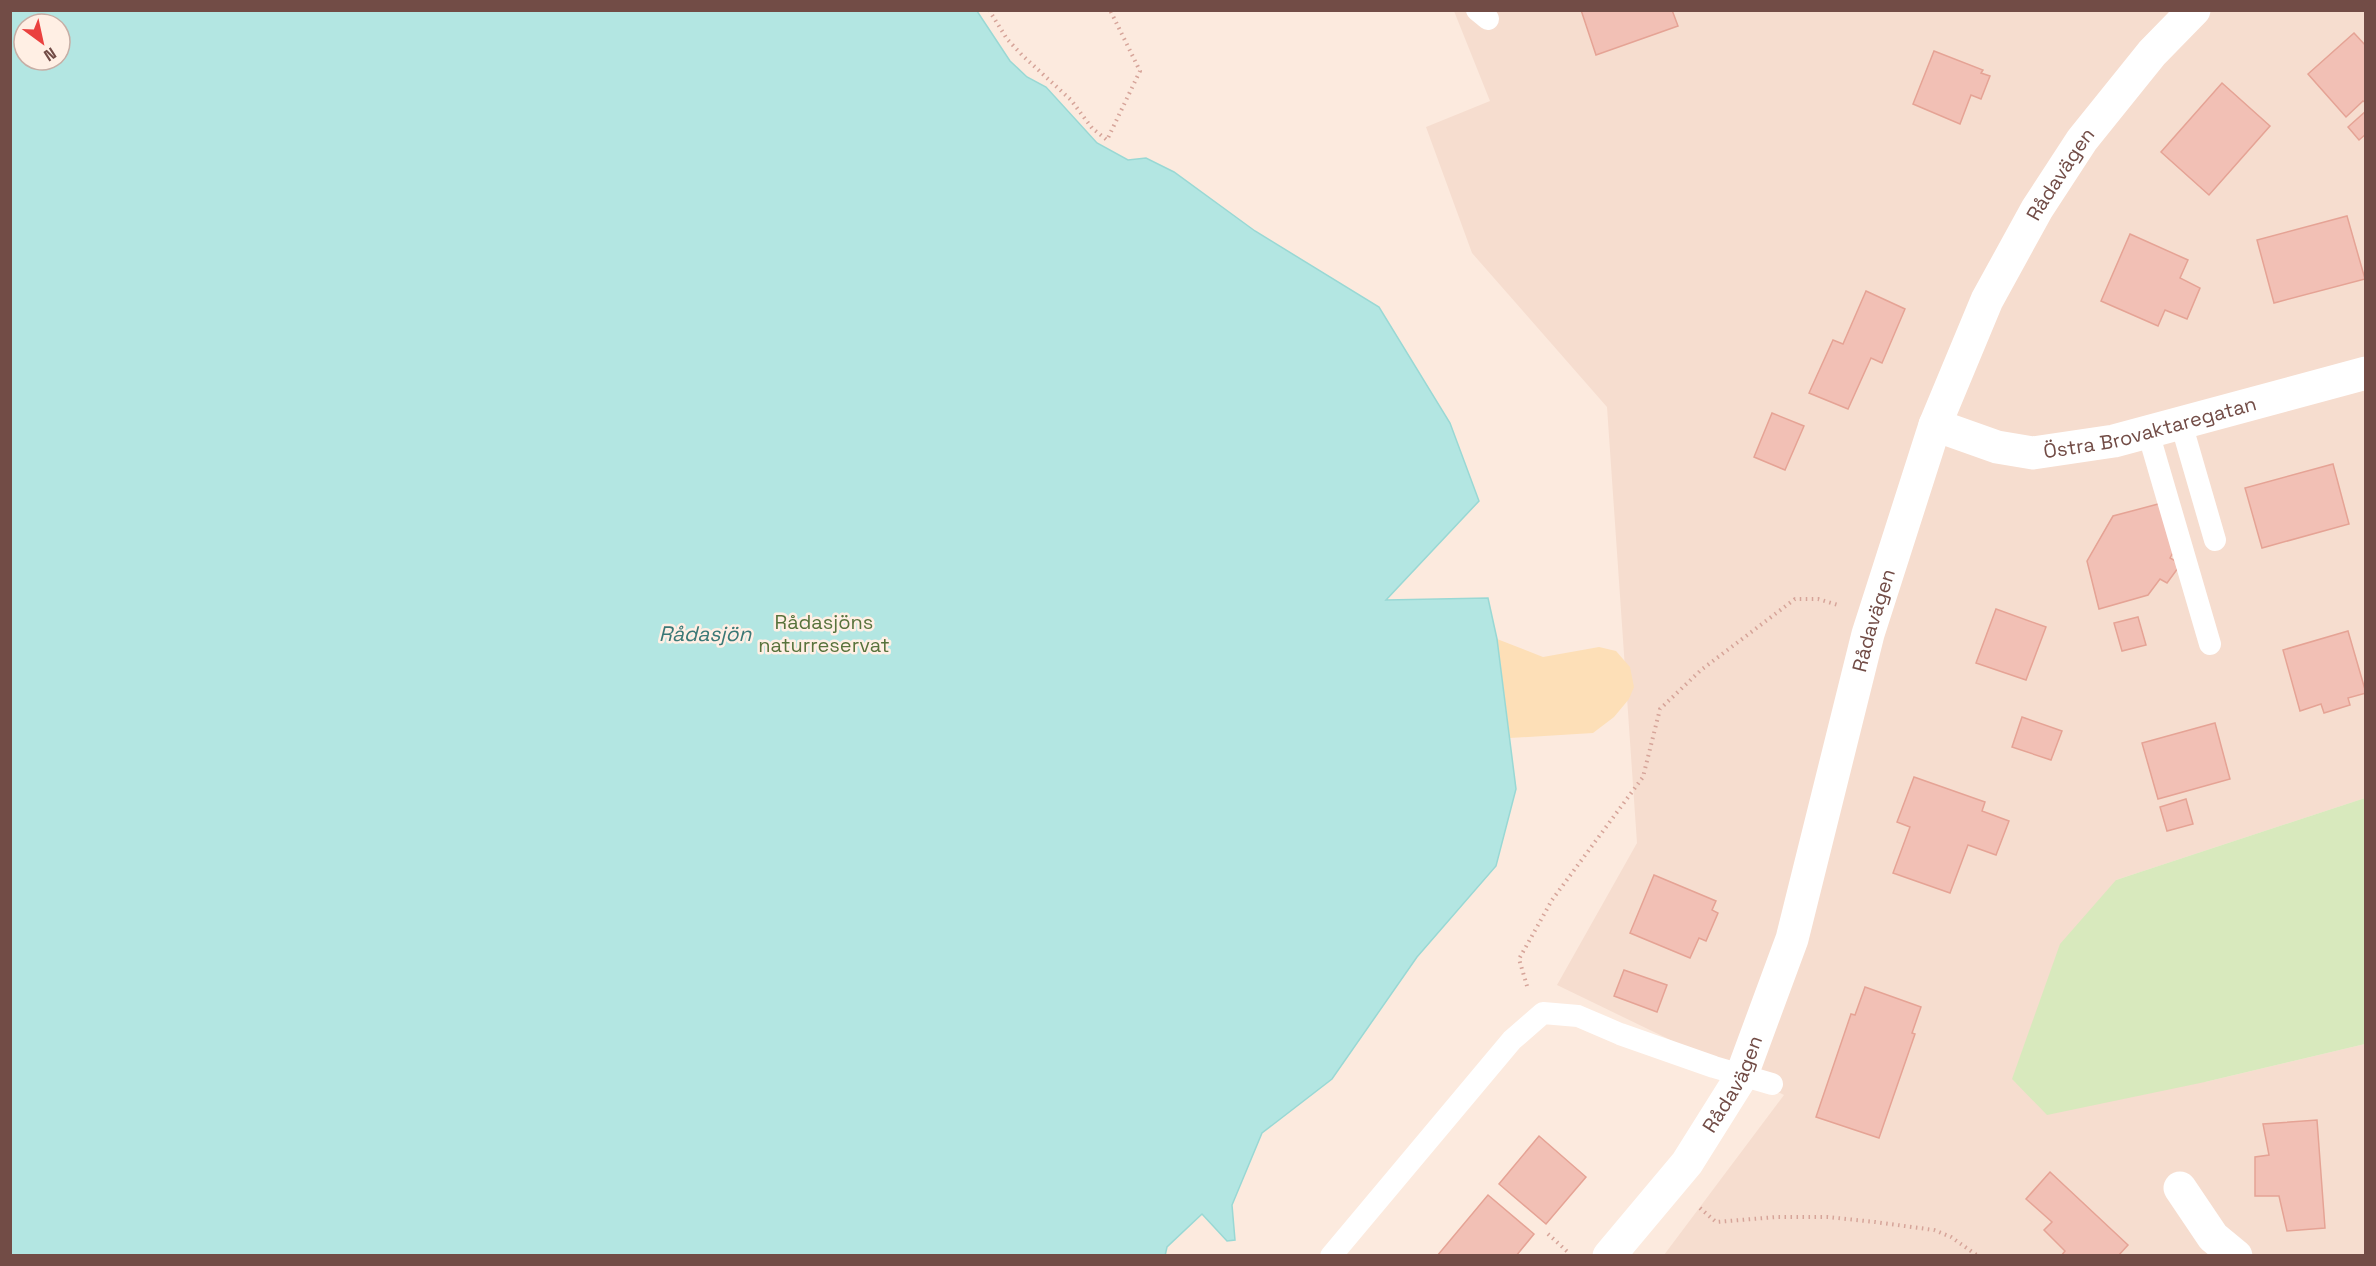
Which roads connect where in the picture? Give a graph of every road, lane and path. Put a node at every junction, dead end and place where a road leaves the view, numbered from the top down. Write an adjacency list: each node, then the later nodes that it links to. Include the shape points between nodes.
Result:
1 (989, 10): 2 (path, via 1007,39 1107,140 1140,71)
2 (1110, 10)
3 (2194, 10): 6 (street, Rådavägen, via 2152,53 2082,140 2037,209 1987,300)
4 (2366, 374): 5 (street, Östra Brovaktaregatan)
5 (2181, 423): 7 (street, Östra Brovaktaregatan); 8 (lane)
6 (1935, 425): 7 (street, Östra Brovaktaregatan, via 1997,447 2033,453); 12 (street, Rådavägen, via 1868,634 1792,939)
7 (2148, 432): 10 (lane)
8 (2215, 540)
9 (1838, 605): 11 (path, via 1818,598 1795,598 1701,670 1660,709 1644,777 1552,900 1519,959 1524,982)
10 (2210, 644)
11 (1543, 1012): 12 (lane, via 1578,1016); 18 (lane, via 1512,1040)
12 (1740, 1077): 13 (lane); 19 (street, Rådavägen, via 1687,1163)
13 (1772, 1084)
14 (2180, 1188): 21 (street, via 2213,1237)
15 (1695, 1203): 20 (path, via 1716,1222 1828,1217 1934,1230)
16 (1548, 1234): 17 (path)
17 (1571, 1254)
18 (1331, 1256)
19 (1610, 1256)
20 (1978, 1256)
21 (2236, 1256)

